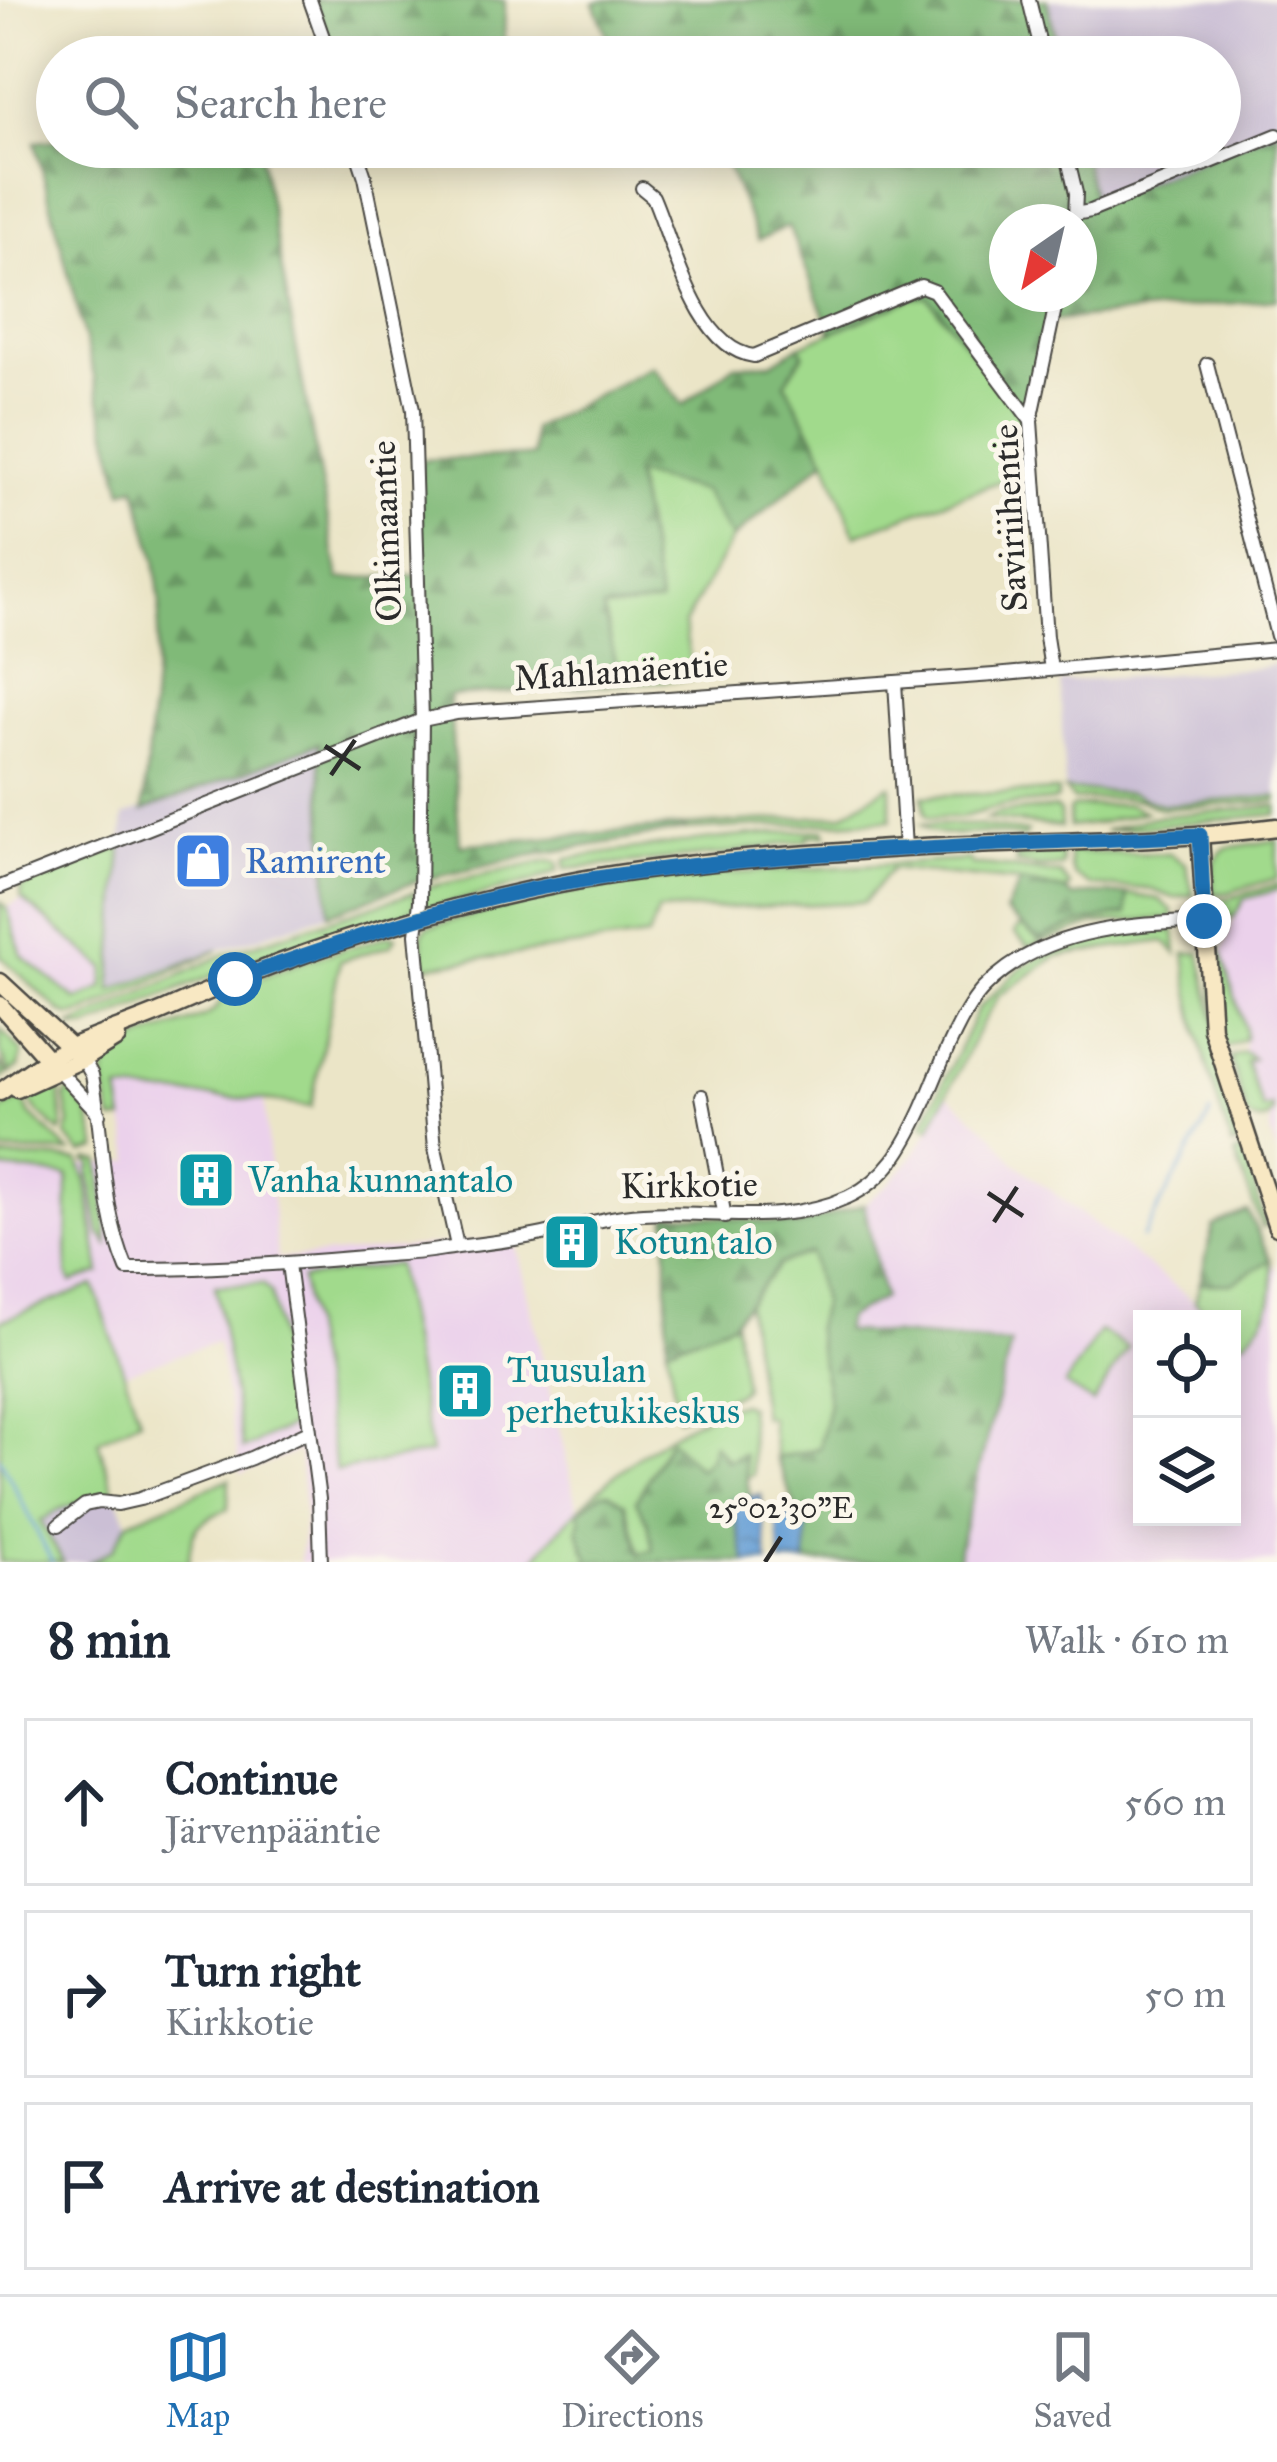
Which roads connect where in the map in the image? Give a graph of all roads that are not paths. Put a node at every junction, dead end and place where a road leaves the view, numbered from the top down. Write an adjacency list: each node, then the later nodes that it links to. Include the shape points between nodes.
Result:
1 (310, 0): 3 (street)
2 (1029, 0): 4 (street)
3 (322, 36)
4 (1038, 36)
5 (1277, 135): 6 (street)
6 (1241, 150)
7 (362, 168): 20 (street, Olkimaantie, via 413,410)
8 (1070, 168): 11 (street)
9 (1196, 168): 12 (street)
10 (642, 188): 15 (street, via 653,196 689,293 738,354 754,356 922,286 934,291)
11 (1075, 204)
12 (1097, 209)
13 (1054, 312): 15 (street, Saviriihentie)
14 (1207, 364): 16 (street)
15 (1031, 421): 18 (street, Saviriihentie)
16 (1277, 636)
17 (1277, 649): 18 (street, Mahlamäentie)
18 (1051, 670): 19 (street, Mahlamäentie)
19 (895, 682): 20 (street, Mahlamäentie); 23 (street)
20 (422, 720): 24 (street, Mahlamäentie); 25 (street, Olkimaantie)
21 (1277, 826): 22 (main road)
22 (1200, 835): 23 (main road); 26 (main road)
23 (905, 848): 25 (main road, via 655,870)
24 (0, 886)
25 (417, 919): 29 (main road, via 235,979); 36 (street, Olkimaantie, via 436,1148)
26 (1204, 921): 34 (street, Kirkkotie, via 1072,935 1026,955 982,989 898,1157 875,1180 814,1209); 35 (main road, via 1212,1029)
27 (0, 982): 29 (main road)
28 (0, 1005): 30 (main road)
29 (77, 1053): 30 (main road); 33 (street, Kirkkotie, via 92,1075)
30 (54, 1065): 31 (main road); 33 (street)
31 (0, 1094)
32 (702, 1096): 34 (street)
33 (100, 1114): 37 (street, Kirkkotie, via 110,1215 127,1269)
34 (725, 1217): 36 (street, Kirkkotie, via 623,1216)
35 (1277, 1227)
36 (458, 1246): 37 (street, Kirkkotie)
37 (288, 1264): 38 (street)
38 (309, 1431): 39 (street, via 140,1499 85,1504); 40 (street)
39 (58, 1525)
40 (321, 1562)

